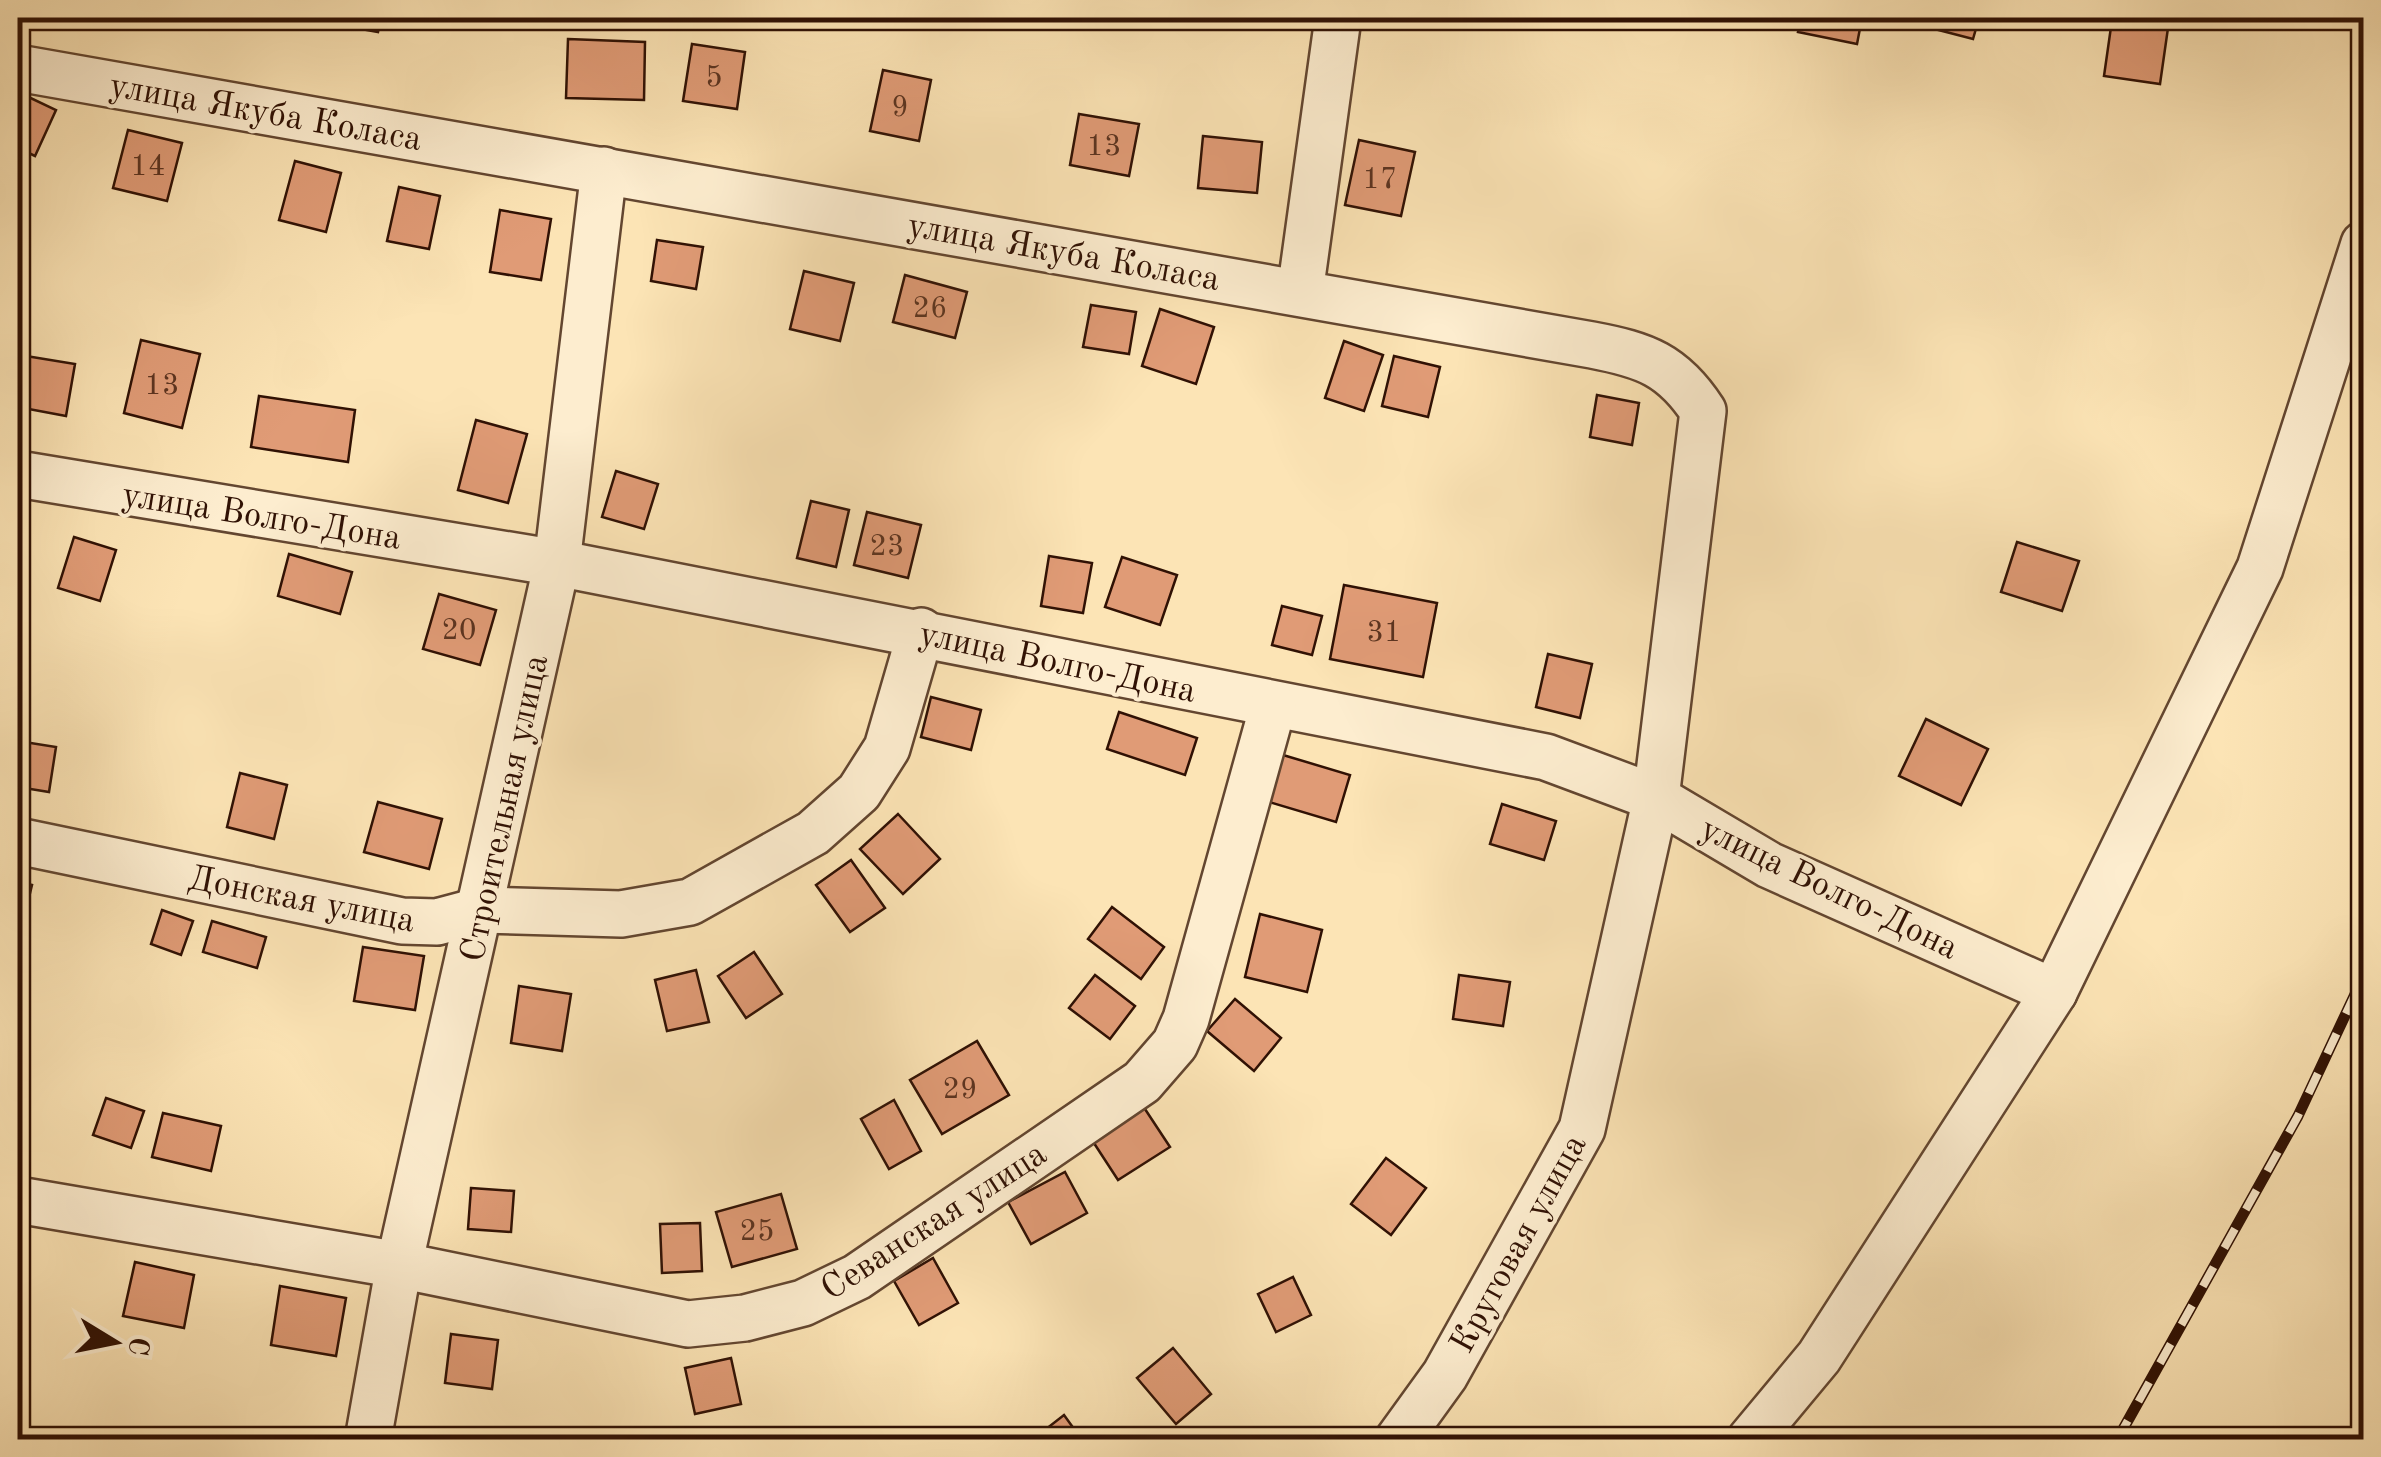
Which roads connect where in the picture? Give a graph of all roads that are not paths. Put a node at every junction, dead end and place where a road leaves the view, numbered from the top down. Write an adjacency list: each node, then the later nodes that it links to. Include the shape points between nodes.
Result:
1 (1338, 18): 5 (street)
2 (18, 68): 3 (street, улица Якуба Коласа)
3 (604, 170): 5 (street, улица Якуба Коласа); 7 (street, Строительная улица)
4 (2364, 244): 13 (street, via 2260,568)
5 (1300, 293): 10 (street, улица Якуба Коласа, via 1625,352 1684,381 1703,412)
6 (18, 474): 7 (street, улица Волго-Дона)
7 (558, 563): 8 (street, улица Волго-Дона); 12 (street, Строительная улица)
8 (922, 631): 9 (street, улица Волго-Дона); 12 (street, Донская улица, via 888,748 859,792 813,833 690,902 660,910)
9 (1273, 706): 10 (street, улица Волго-Дона, via 1546,757); 15 (street, Севанская улица, via 1176,1044 1142,1082 857,1276 803,1303 688,1324)
10 (1656, 798): 13 (street, улица Волго-Дона, via 1769,866); 17 (street, Круговая улица, via 1582,1130 1445,1375)
11 (18, 842): 12 (street, Донская улица, via 402,921 436,922)
12 (482, 910): 15 (street, Строительная улица)
13 (2054, 992): 18 (street, via 1819,1356)
14 (18, 1200): 15 (street, Севанская улица)
15 (399, 1266): 16 (street, Строительная улица)
16 (368, 1440)
17 (1398, 1440)
18 (1750, 1440)

